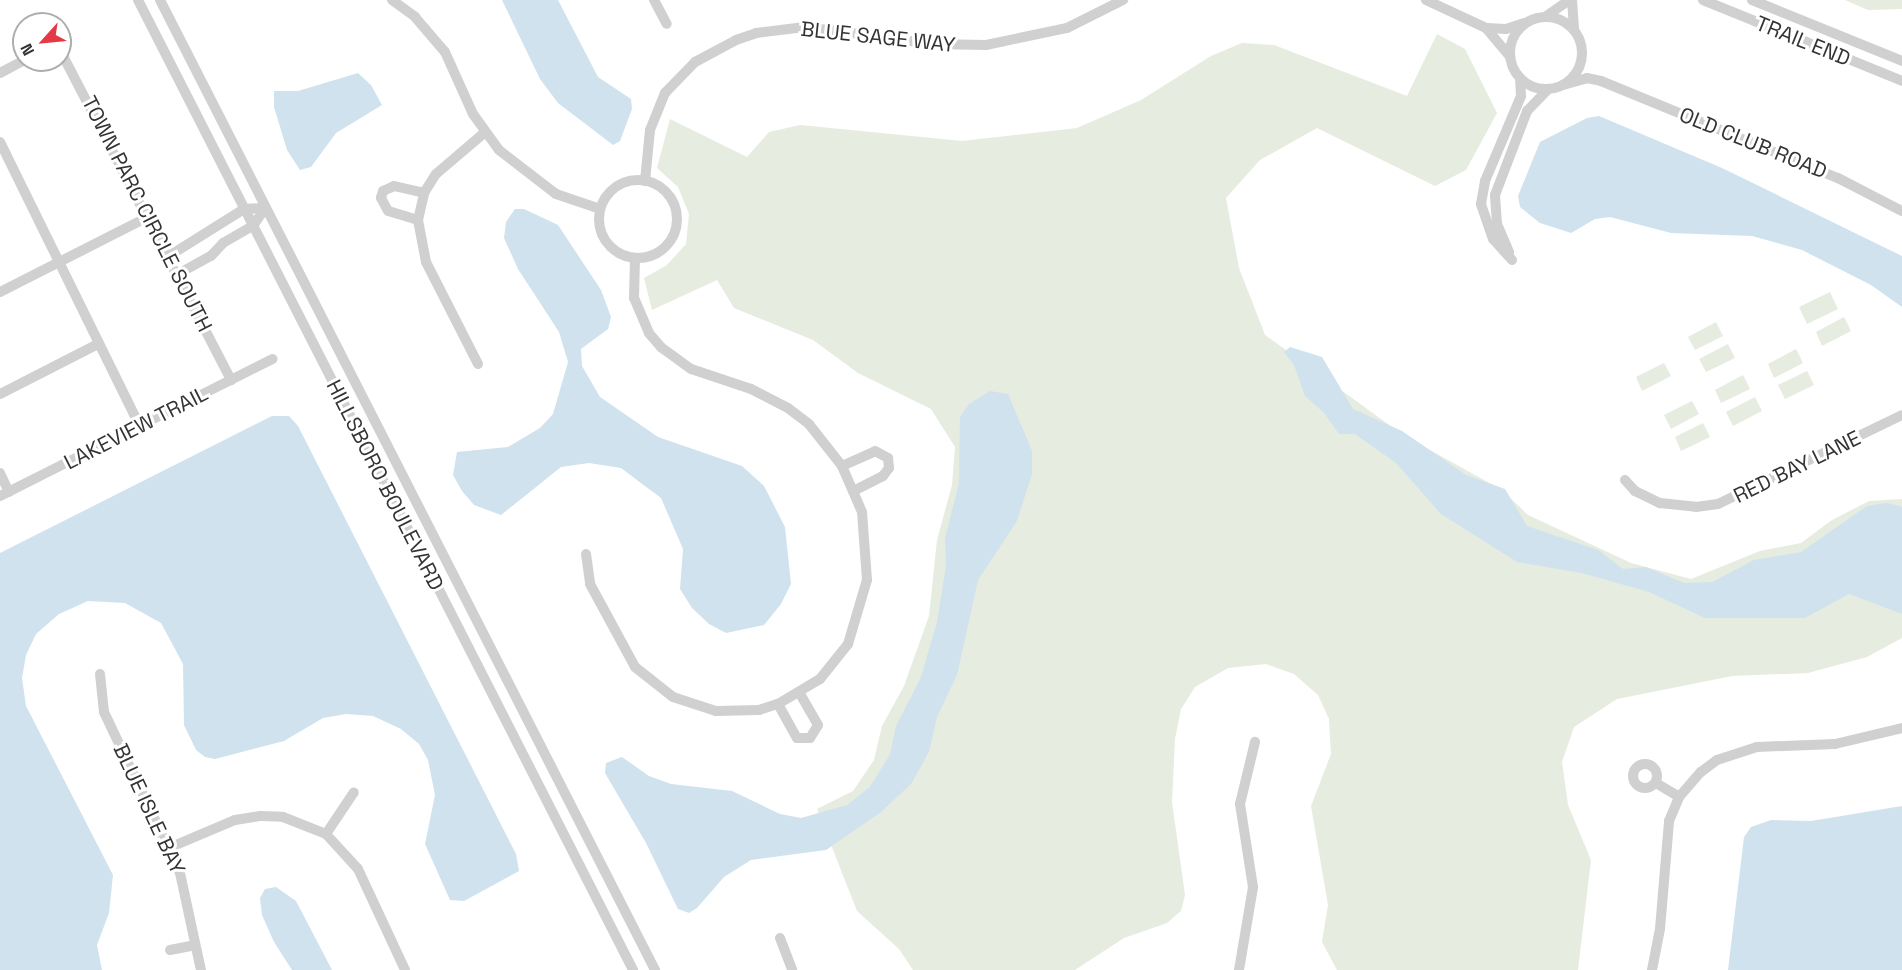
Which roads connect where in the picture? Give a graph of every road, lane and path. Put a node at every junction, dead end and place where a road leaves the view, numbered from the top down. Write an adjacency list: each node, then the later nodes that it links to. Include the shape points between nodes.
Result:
1 (138, 0): 29 (street, HILLSBORO BOULEVARD)
2 (160, 0): 28 (street, HILLSBORO BOULEVARD)
3 (392, 0): 24 (street, via 415,17 445,52)
4 (654, 0): 12 (street)
5 (1123, 0): 26 (street, BLUE SAGE WAY, via 1067,28 986,45 933,44 805,27 756,33 736,40 695,62 665,93 650,130)
6 (1426, 0): 13 (street)
7 (1570, 0): 10 (street); 14 (street)
8 (1703, 0): 21 (street, TRAIL END)
9 (1752, 0): 17 (street, TRAIL END)
10 (1544, 17): 11 (street); 14 (street, via 1561,20)
11 (1528, 22): 13 (street, via 1506,29); 16 (street, via 1516,34)
12 (667, 24)
13 (1486, 28): 16 (street)
14 (1574, 30): 15 (street)
15 (1582, 52): 20 (street); 22 (street, via 1579,68)
16 (1510, 57): 19 (street)
17 (1902, 61)
18 (72, 72): 32 (street, TOWN PARC CIRCLE SOUTH)
19 (1520, 78): 23 (street, via 1533,87); 23 (street, via 1521,96 1485,181 1481,204 1493,239 1512,260 1497,224 1495,195 1527,111)
20 (1601, 81): 22 (street, OLD CLUB ROAD, via 1587,78); 31 (street, OLD CLUB ROAD, via 1838,178)
21 (1902, 81)
22 (1563, 85): 23 (street)
23 (1548, 89)
24 (484, 133): 27 (street, via 449,160); 30 (street, via 537,183 572,201)
25 (0, 142): 38 (street)
26 (645, 180): 30 (street, via 618,185); 37 (street, via 669,196 676,225 662,249)
27 (424, 193): 33 (street); 33 (street, via 394,186 383,191 381,198 388,211)
28 (265, 208): 29 (street); 34 (street); 71 (street, HILLSBORO BOULEVARD)
29 (244, 209): 34 (street, HILLSBORO BOULEVARD); 35 (street)
30 (600, 209): 37 (street, via 600,227 609,244)
31 (1902, 211)
32 (148, 216): 36 (street, TOWN PARC CIRCLE SOUTH); 38 (street)
33 (418, 220): 44 (street, via 426,262)
34 (253, 226): 39 (street); 70 (street, HILLSBORO BOULEVARD)
35 (190, 245): 36 (street); 39 (street)
36 (169, 256): 40 (street, TOWN PARC CIRCLE SOUTH)
37 (635, 258): 49 (street, via 634,298 649,333 661,347 691,369 751,389 788,408 809,424)
38 (59, 262): 41 (street); 42 (street)
39 (199, 263): 40 (street)
40 (178, 274): 45 (street, TOWN PARC CIRCLE SOUTH)
41 (0, 291)
42 (98, 344): 46 (street); 48 (street)
43 (272, 359): 45 (street, LAKEVIEW TRAIL)
44 (478, 364)
45 (231, 380): 48 (street, LAKEVIEW TRAIL)
46 (0, 394)
47 (1902, 415): 51 (street, RED BAY LANE, via 1718,504 1696,507 1660,503 1635,491)
48 (140, 426): 53 (street, LAKEVIEW TRAIL)
49 (842, 466): 52 (street); 52 (street, via 875,451 888,458 889,468 883,477)
50 (0, 474): 53 (street)
51 (1625, 480)
52 (855, 490): 56 (street, via 866,536 863,601 848,644 836,663)
53 (5, 494)
54 (586, 554): 57 (street, via 590,584 623,650 653,685 673,697 716,711 759,710)
55 (100, 674): 64 (street, BLUE ISLE BAY, via 104,712)
56 (801, 694): 57 (street); 57 (street, via 818,725 810,738 797,738)
57 (778, 704)
58 (1902, 728): 62 (street, via 1835,744 1757,747 1737,752 1701,772)
59 (1255, 742): 73 (street, via 1240,804 1252,886)
60 (1656, 783): 62 (street)
61 (354, 792): 63 (street)
62 (1679, 797): 74 (street, via 1664,842 1660,928)
63 (326, 834): 64 (street, via 283,817 260,816 236,820); 69 (street, via 358,869)
64 (171, 847): 66 (street, BLUE ISLE BAY)
65 (780, 938): 72 (street)
66 (195, 945): 67 (street); 68 (street, BLUE ISLE BAY)
67 (170, 950)
68 (201, 970)
69 (405, 970)
70 (633, 970)
71 (655, 970)
72 (792, 970)
73 (1239, 970)
74 (1652, 970)

